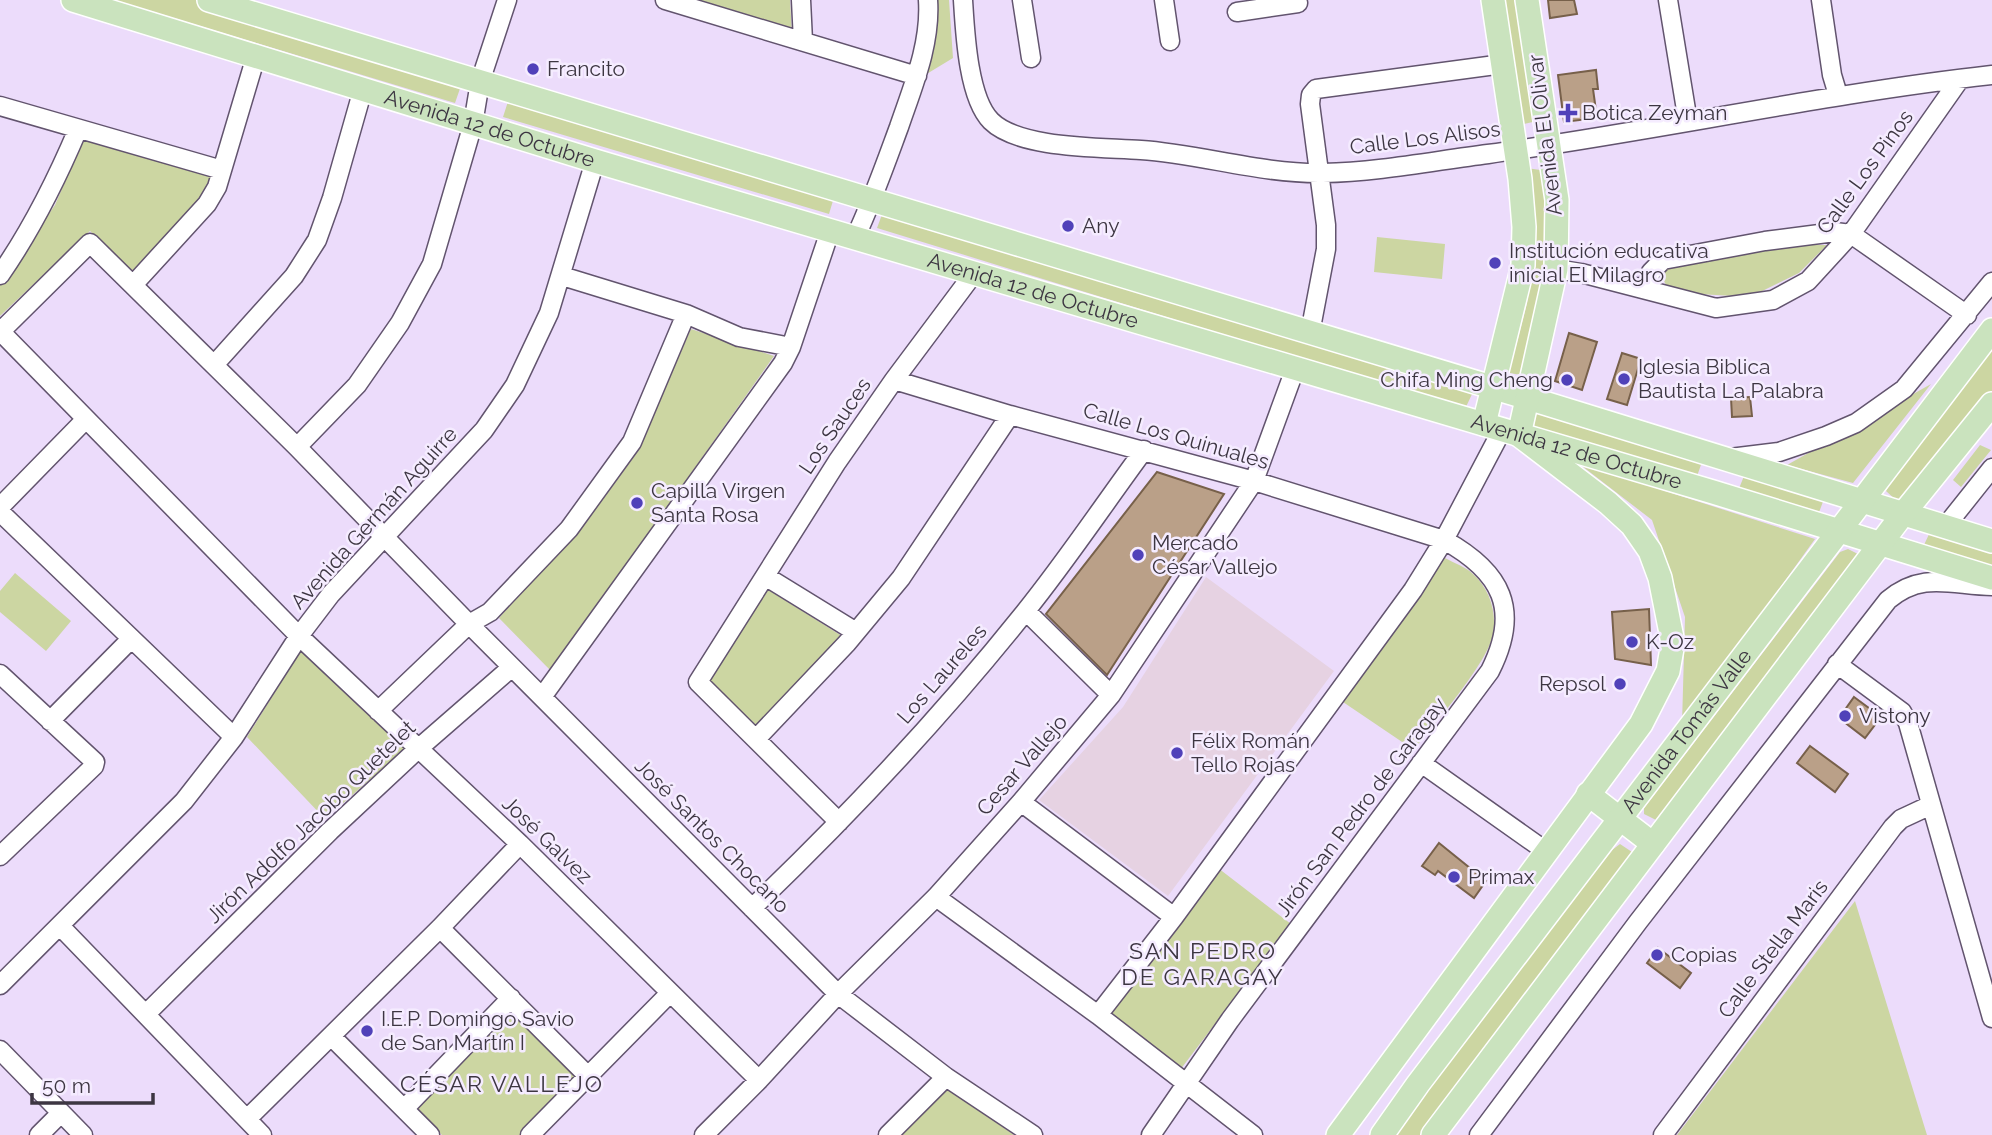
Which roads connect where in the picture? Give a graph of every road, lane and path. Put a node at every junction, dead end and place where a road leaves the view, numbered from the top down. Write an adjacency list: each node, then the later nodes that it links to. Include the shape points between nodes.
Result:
1 (73, 0): 18 (main road, Avenida 12 de Octubre)
2 (209, 0): 24 (main road, Avenida 12 de Octubre)
3 (507, 0): 24 (street)
4 (665, 0): 16 (street)
5 (801, 0): 16 (street)
6 (928, 0): 22 (street, via 929,20)
7 (963, 0): 35 (street, Calle Los Alisos, via 974,92 991,121 1014,135 1038,142 1159,151)
8 (1021, 0): 19 (street)
9 (1164, 0): 17 (street)
10 (1297, 0): 15 (street)
11 (1493, 0): 20 (main road, Avenida El Olivar)
12 (1527, 0): 31 (main road, Avenida El Olivar)
13 (1668, 0): 28 (street)
14 (1821, 0): 26 (street)
15 (1237, 12)
16 (803, 41): 22 (street)
17 (1170, 41)
18 (256, 56): 25 (main road, Avenida 12 de Octubre); 34 (street)
19 (1031, 58)
20 (1503, 64): 32 (main road, Avenida El Olivar); 35 (street, via 1316,89 1310,104)
21 (1992, 75): 23 (street, Calle Los Alisos)
22 (916, 76): 36 (street)
23 (1960, 79): 26 (street, Calle Los Alisos); 38 (street, Calle Los Pinos)
24 (480, 82): 29 (street); 36 (main road, Avenida 12 de Octubre)
25 (363, 89): 29 (main road, Avenida 12 de Octubre); 53 (street, via 317,240 293,276)
26 (1838, 95): 28 (street, Calle Los Alisos)
27 (0, 106): 30 (street)
28 (1688, 122): 31 (street, Calle Los Alisos)
29 (473, 124): 33 (main road, Avenida 12 de Octubre); 62 (street, via 432,264 400,323 357,385)
30 (78, 128): 34 (street); 42 (street, via 58,178)
31 (1549, 145): 32 (street, Calle Los Alisos); 40 (main road, Avenida El Olivar, via 1557,200)
32 (1515, 150): 35 (street, Calle Los Alisos); 56 (main road, Avenida El Olivar, via 1524,227 1523,265)
33 (595, 161): 37 (main road, Avenida 12 de Octubre); 43 (street, Avenida Germán Aguirre)
34 (222, 170): 45 (street, via 207,204)
35 (1320, 173): 51 (street, via 1326,249)
36 (873, 200): 39 (street); 51 (main road, Avenida 12 de Octubre)
37 (830, 231): 39 (main road, Avenida 12 de Octubre); 52 (street)
38 (1851, 234): 46 (street, via 1765,240 1663,260 1650,272); 46 (street, Calle Los Pinos, via 1808,281 1767,302 1716,308); 48 (street)
39 (855, 238): 41 (main road, Avenida 12 de Octubre)
40 (1556, 269): 46 (street, Calle Los Pinos); 57 (main road, Avenida El Olivar)
41 (974, 273): 54 (main road, Avenida 12 de Octubre); 55 (street, Los Sauces)
42 (0, 275)
43 (562, 275): 47 (street); 73 (street, Avenida Germán Aguirre, via 539,338 501,406 465,453)
44 (1992, 282): 48 (street)
45 (133, 285): 50 (street, José Santos Chocano, via 90,243); 53 (street, José Santos Chocano)
46 (1646, 289)
47 (686, 314): 52 (street, via 739,337); 81 (street, via 632,442 569,529 490,612)
48 (1967, 315): 64 (street, via 1904,389 1856,423 1779,452)
49 (1992, 330): 68 (main road, Avenida Tomás Valle)
50 (0, 332): 60 (street, José Galvez)
51 (1310, 332): 56 (main road, Avenida 12 de Octubre)
52 (791, 347): 89 (street)
53 (214, 365): 62 (street, José Santos Chocano)
54 (1295, 369): 61 (main road, Avenida 12 de Octubre); 66 (street, Cesar Vallejo)
55 (894, 380): 59 (street, Calle Los Quinuales); 77 (street, Los Sauces)
56 (1493, 389): 57 (main road, Avenida 12 de Octubre); 61 (main road, Avenida El Olivar)
57 (1528, 398): 61 (main road, Avenida El Olivar); 64 (main road, Avenida 12 de Octubre)
58 (1992, 404): 70 (main road, Avenida Tomás Valle)
59 (1010, 415): 63 (street, Calle Los Quinuales); 82 (street, via 901,578)
60 (86, 419): 69 (street); 83 (street, José Galvez)
61 (1502, 430): 67 (main road, Avenida 12 de Octubre); 74 (street); 96 (main road, Avenida Tomás Valle, via 1608,503 1632,525 1650,551 1668,611 1673,643 1665,678 1641,724)
62 (297, 447): 73 (street, José Santos Chocano)
63 (1144, 450): 66 (street, Calle Los Quinuales); 80 (street, Los Laureles)
64 (1724, 458): 67 (main road); 68 (main road, Avenida 12 de Octubre)
65 (1992, 468): 71 (street)
66 (1254, 481): 74 (street, Calle Los Quinuales); 88 (street, Cesar Vallejo)
67 (1713, 492): 72 (main road, Avenida 12 de Octubre)
68 (1861, 502): 70 (main road, Avenida 12 de Octubre); 72 (main road, Avenida Tomás Valle)
69 (0, 509): 84 (street)
70 (1903, 514): 71 (main road, Avenida 12 de Octubre); 76 (main road, Avenida Tomás Valle)
71 (1945, 527): 75 (main road, Avenida 12 de Octubre)
72 (1839, 531): 76 (main road, Avenida 12 de Octubre); 99 (main road, Avenida Tomás Valle)
73 (385, 537): 81 (street, José Santos Chocano); 83 (street, Avenida Germán Aguirre)
74 (1444, 540): 95 (street, Jirón San Pedro de Garagay, via 1472,557 1499,587 1505,628 1490,671); 107 (street, via 1413,590)
75 (1992, 541)
76 (1880, 544): 78 (main road, Avenida 12 de Octubre); 102 (main road, Avenida Tomás Valle)
77 (765, 576): 82 (street); 93 (street, Los Sauces, via 698,682)
78 (1992, 578)
79 (1992, 586): 85 (street, via 1922,581 1910,585 1888,600)
80 (1026, 611): 88 (street); 100 (street, Los Laureles, via 937,717)
81 (468, 624): 86 (street, José Santos Chocano); 90 (street)
82 (856, 632): 93 (street)
83 (299, 636): 90 (street, José Galvez); 92 (street, Avenida Germán Aguirre)
84 (131, 639): 91 (street); 92 (street)
85 (1837, 664): 98 (street, via 1902,712); 141 (street)
86 (512, 667): 89 (street, José Santos Chocano); 94 (street, Jirón Adolfo Jacobo Quetelet)
87 (0, 674): 91 (street)
88 (1111, 695): 97 (street, Cesar Vallejo)
89 (542, 697): 106 (street, José Santos Chocano)
90 (378, 711): 94 (street, José Galvez)
91 (50, 721): 103 (street, via 95,764)
92 (234, 737): 108 (street, Avenida Germán Aguirre, via 184,801)
93 (756, 739): 100 (street)
94 (419, 748): 101 (street, José Galvez); 115 (street, Jirón Adolfo Jacobo Quetelet)
95 (1421, 763): 104 (street); 124 (street, Jirón San Pedro de Garagay)
96 (1588, 794): 99 (main road); 104 (main road, Avenida Tomás Valle)
97 (1021, 802): 105 (street, Cesar Vallejo); 107 (street)
98 (1931, 805): 118 (street); 142 (street, Calle Stella Maris, via 1893,827)
99 (1620, 819): 102 (main road); 117 (main road, Avenida Tomás Valle)
100 (839, 822): 106 (street, Los Laureles)
101 (520, 844): 109 (street); 111 (street, José Galvez)
102 (1653, 844): 140 (main road, Avenida Tomás Valle)
103 (2, 851)
104 (1547, 852): 113 (main road, Avenida Tomás Valle)
105 (936, 897): 112 (street, Cesar Vallejo); 116 (street)
106 (752, 908): 112 (street, José Santos Chocano)
107 (1174, 917): 116 (street)
108 (61, 927): 110 (street, Avenida Germán Aguirre); 115 (street)
109 (440, 928): 114 (street); 119 (street)
110 (0, 985)
111 (670, 993): 121 (street); 123 (street, José Galvez)
112 (838, 994): 122 (street, José Santos Chocano); 123 (street, Cesar Vallejo)
113 (1442, 994): 117 (main road); 138 (main road, Avenida Tomás Valle)
114 (510, 998): 121 (street); 125 (street)
115 (146, 1014): 127 (street)
116 (1098, 1015): 124 (street)
117 (1470, 1015): 139 (main road, Avenida Tomás Valle)
118 (1992, 1018)
119 (331, 1036): 125 (street); 127 (street)
120 (0, 1050): 126 (street)
121 (588, 1076): 132 (street)
122 (946, 1077): 134 (street); 135 (street, José Santos Chocano)
123 (759, 1080): 133 (street, Cesar Vallejo)
124 (1186, 1084): 136 (street, Jirón San Pedro de Garagay); 137 (street)
125 (404, 1109): 131 (street)
126 (61, 1114): 128 (street); 129 (street)
127 (247, 1119): 130 (street)
128 (39, 1135)
129 (83, 1135)
130 (262, 1135)
131 (430, 1135)
132 (530, 1135)
133 (704, 1135)
134 (888, 1135)
135 (1033, 1135)
136 (1152, 1135)
137 (1253, 1135)
138 (1338, 1135)
139 (1382, 1135)
140 (1433, 1135)
141 (1479, 1135)
142 (1663, 1135)

